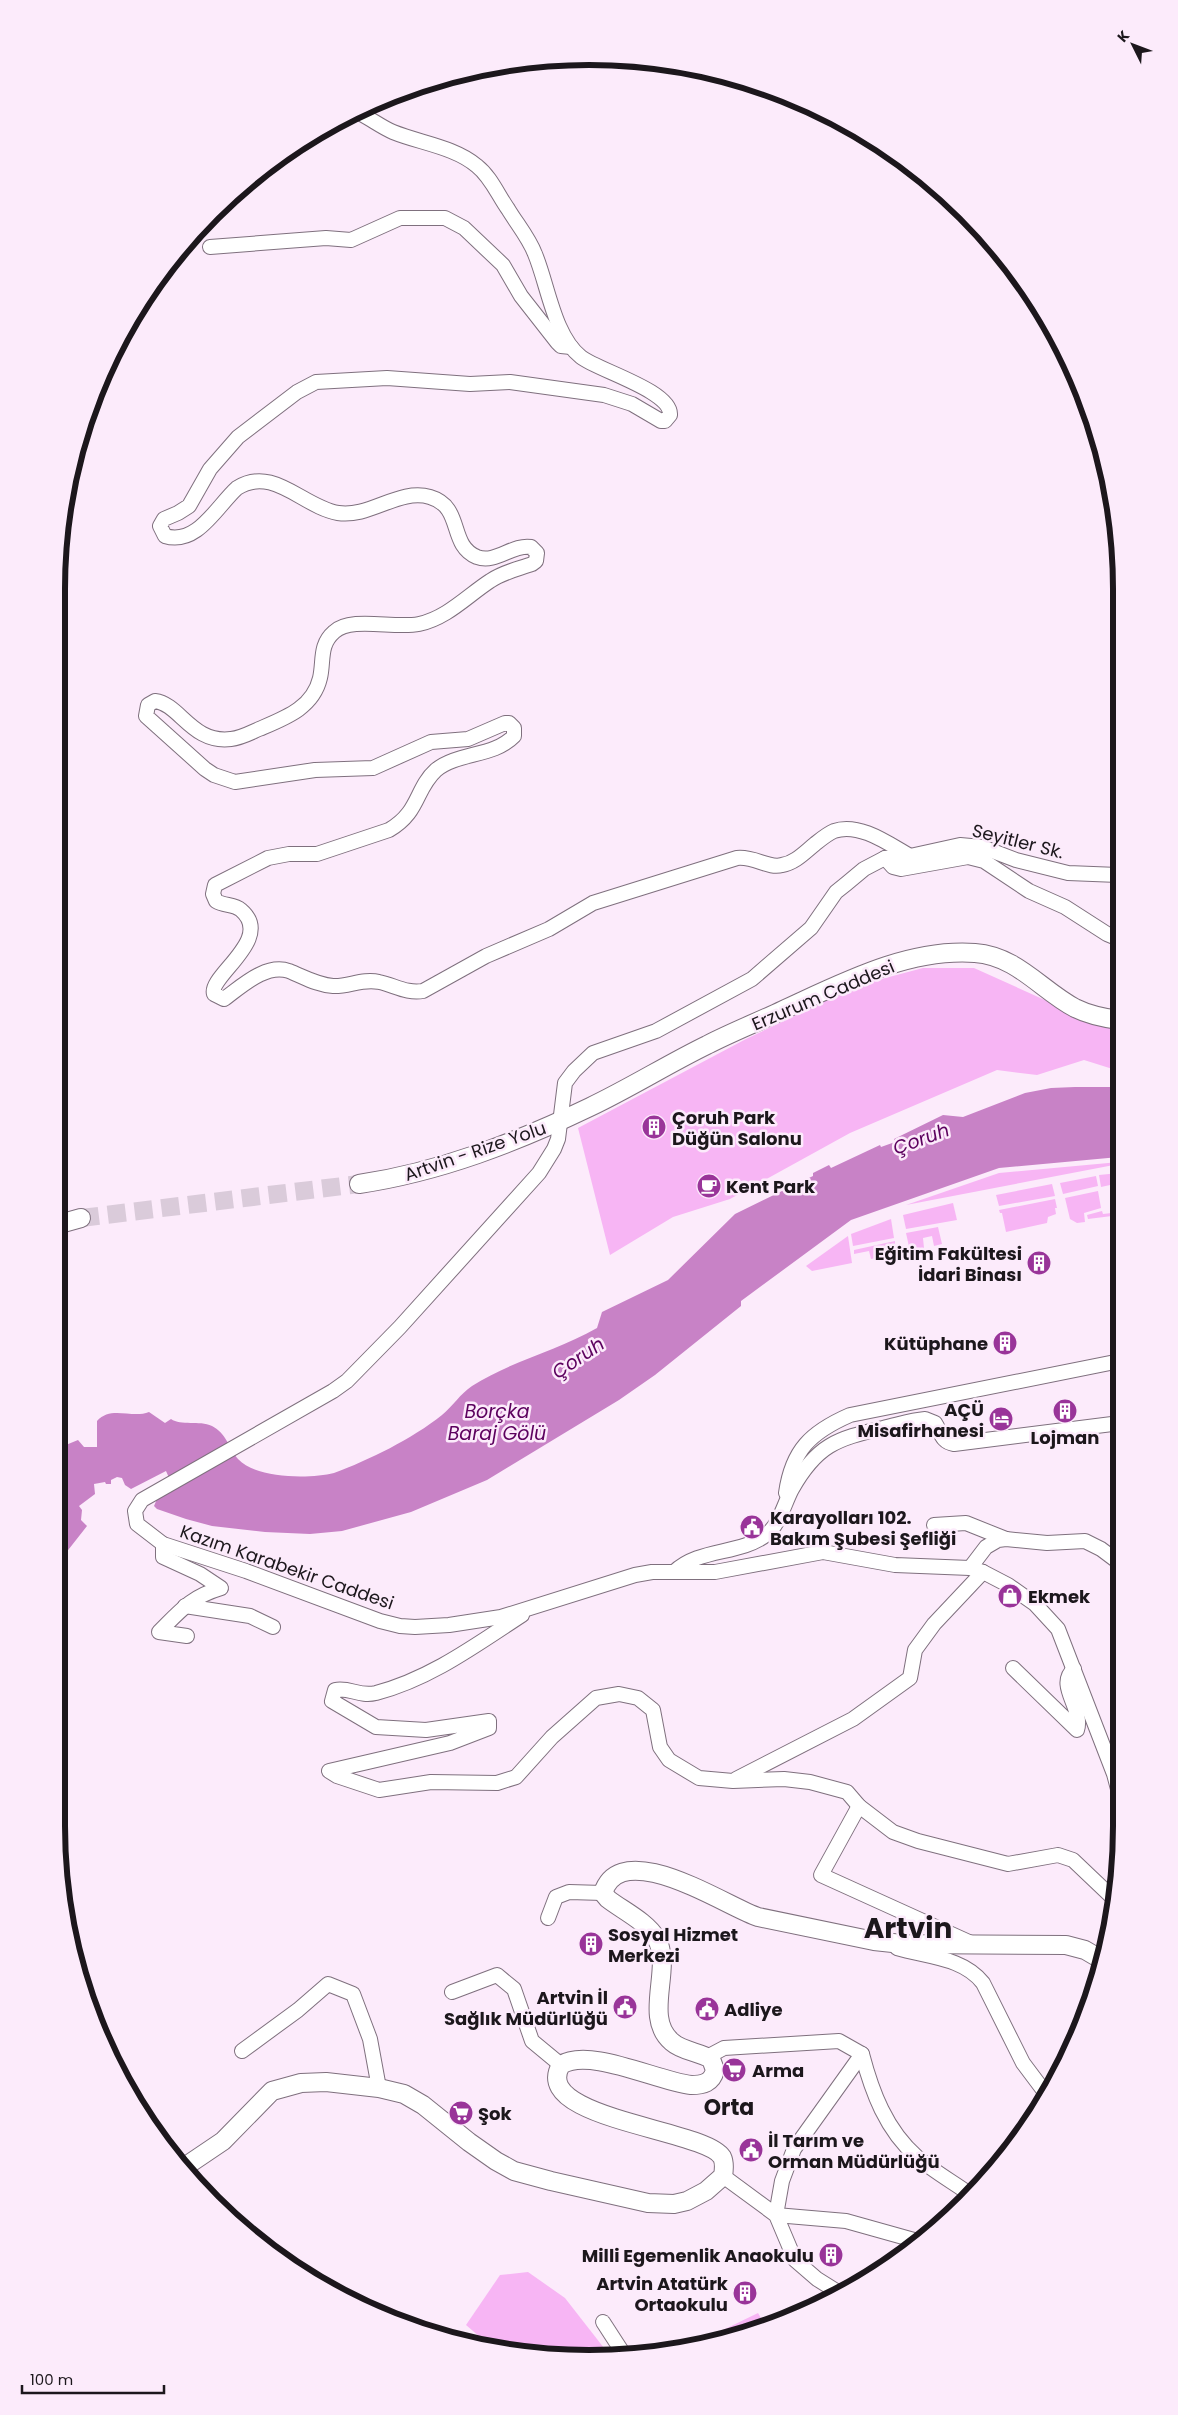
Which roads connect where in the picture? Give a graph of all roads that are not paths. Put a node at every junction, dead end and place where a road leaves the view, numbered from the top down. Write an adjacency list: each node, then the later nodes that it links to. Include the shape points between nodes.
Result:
1 (364, 116): 3 (street, via 387,129 459,155 479,167 488,177 530,244)
2 (210, 247): 3 (street, via 326,238 351,240 400,218 446,218 464,228 494,255 557,342)
3 (571, 347): 4 (street, via 588,362 631,380 650,392 670,408 668,418 657,420 632,404 604,395 510,382 470,384 386,378 316,382 297,392 238,437 210,469 193,501 183,511 161,522 160,529 165,536 187,535 199,528 237,488 262,480 340,514 362,512 413,496 432,497 448,508 454,517 462,546 476,556 493,558 525,547 537,553 532,564 497,576 437,618 407,626 356,624 339,628 327,639 318,685 305,705 295,713 241,737 225,740 208,737 162,704 155,701 148,705 146,716 196,762 214,775 235,782 314,770 373,768 431,742 468,739 505,723 514,728 514,736 507,742 452,761 435,772 406,818 389,830 317,854 268,858 215,886 213,894 216,901 242,911 250,928 245,947 215,983 214,994 224,999 260,975 278,969 328,985 366,980 423,991 486,956 549,929 593,902 737,858 748,857 771,866 781,866 792,862 834,831 851,830 879,838)
4 (910, 856): 5 (street, Seyitler Sk.); 6 (street, Seyitler Sk., via 960,845 982,847 1016,860 1068,873)
5 (885, 858): 7 (street, via 901,869 968,857 984,861 1029,891 1065,907); 9 (street, Kazım Karabekir Caddesi, via 864,869 836,892 811,928 752,979 656,1031 593,1053 566,1083)
6 (1113, 875)
7 (1113, 937)
8 (1113, 1019): 9 (main road, Erzurum Caddesi, via 1074,1008 1026,973 997,957 962,952 927,956 872,972 708,1044)
9 (560, 1121): 10 (main road, Artvin - Rize Yolu, via 444,1165); 18 (street, Kazım Karabekir Caddesi, via 554,1150 539,1173 373,1356 333,1391 142,1500 135,1511 137,1524)
10 (359, 1184)
11 (81, 1218): 12 (main road)
12 (65, 1222)
13 (1113, 1362): 15 (street, via 850,1415 802,1447 790,1470)
14 (1113, 1424): 15 (street, via 954,1444 944,1440 935,1423 929,1419 869,1431 842,1439 815,1456 800,1474)
15 (784, 1506): 21 (street, via 772,1529 759,1539 689,1561)
16 (934, 1525): 17 (street, via 966,1523)
17 (1006, 1539): 19 (street, via 1047,1544 1085,1541); 20 (street, via 986,1547)
18 (163, 1544): 22 (street, via 163,1557 221,1588 200,1594); 23 (street, Kazım Karabekir Caddesi, via 400,1626 471,1623)
19 (1113, 1558)
20 (976, 1570): 21 (street, Kazım Karabekir Caddesi, via 903,1566 823,1552 715,1572); 27 (street, Kazım Karabekir Caddesi, via 1008,1585 1049,1618 1064,1639); 29 (street, via 915,1650 910,1678 853,1719)
21 (674, 1572): 23 (street, Kazım Karabekir Caddesi, via 635,1575)
22 (185, 1606): 24 (street, via 250,1616); 25 (street, via 159,1632)
23 (533, 1609): 29 (street, via 440,1668 375,1693 356,1694 345,1688 335,1690 332,1702 376,1726 426,1730 489,1721 490,1728 450,1743 329,1770 337,1776 378,1790 431,1782 497,1783 516,1777 552,1737 596,1698 619,1694 638,1698 654,1710 660,1747 670,1760 699,1778)
24 (273, 1627)
25 (187, 1636)
26 (1013, 1668): 27 (street, via 1077,1730 1079,1716 1067,1684)
27 (1074, 1669): 28 (street, Kazım Karabekir Caddesi)
28 (1113, 1772)
29 (733, 1781): 30 (street, via 784,1779 810,1782 847,1792)
30 (859, 1806): 32 (street, via 893,1832 1008,1864 1058,1855 1073,1860); 35 (street, via 821,1875)
31 (603, 1893): 33 (street, via 569,1892 556,1897); 34 (main road, via 606,1883 618,1873 643,1872 698,1887 758,1917); 40 (main road, via 649,1930 659,1945 659,2017 663,2030 674,2044)
32 (1109, 1895)
33 (548, 1918)
34 (874, 1941): 35 (main road); 43 (street, via 952,1962 976,1974 1023,2063)
35 (974, 1944): 36 (main road, via 1066,1945)
36 (1096, 1957)
37 (452, 1992): 41 (street, via 497,1975 514,1990 532,2041)
38 (242, 2051): 42 (street, via 328,1984 353,1994 370,2039)
39 (862, 2054): 40 (street, via 839,2041 724,2048); 46 (street, via 873,2094 890,2126 916,2157); 47 (street, via 794,2149 782,2181)
40 (707, 2057): 41 (main road, via 714,2063 714,2076 698,2085 671,2082 595,2061 575,2060)
41 (561, 2066): 45 (main road, via 556,2076 558,2084 572,2101 632,2124 705,2145 722,2157)
42 (379, 2088): 44 (main road, via 319,2082 280,2087 259,2102 222,2141); 45 (main road, via 414,2099 496,2161 529,2175 636,2200 674,2204 706,2192)
43 (1042, 2089)
44 (189, 2164)
45 (723, 2176): 47 (street)
46 (965, 2191)
47 (776, 2215): 48 (street, via 846,2221); 49 (street, via 795,2260)
48 (911, 2239)
49 (834, 2289)
50 (603, 2322): 51 (street)
51 (621, 2349)

